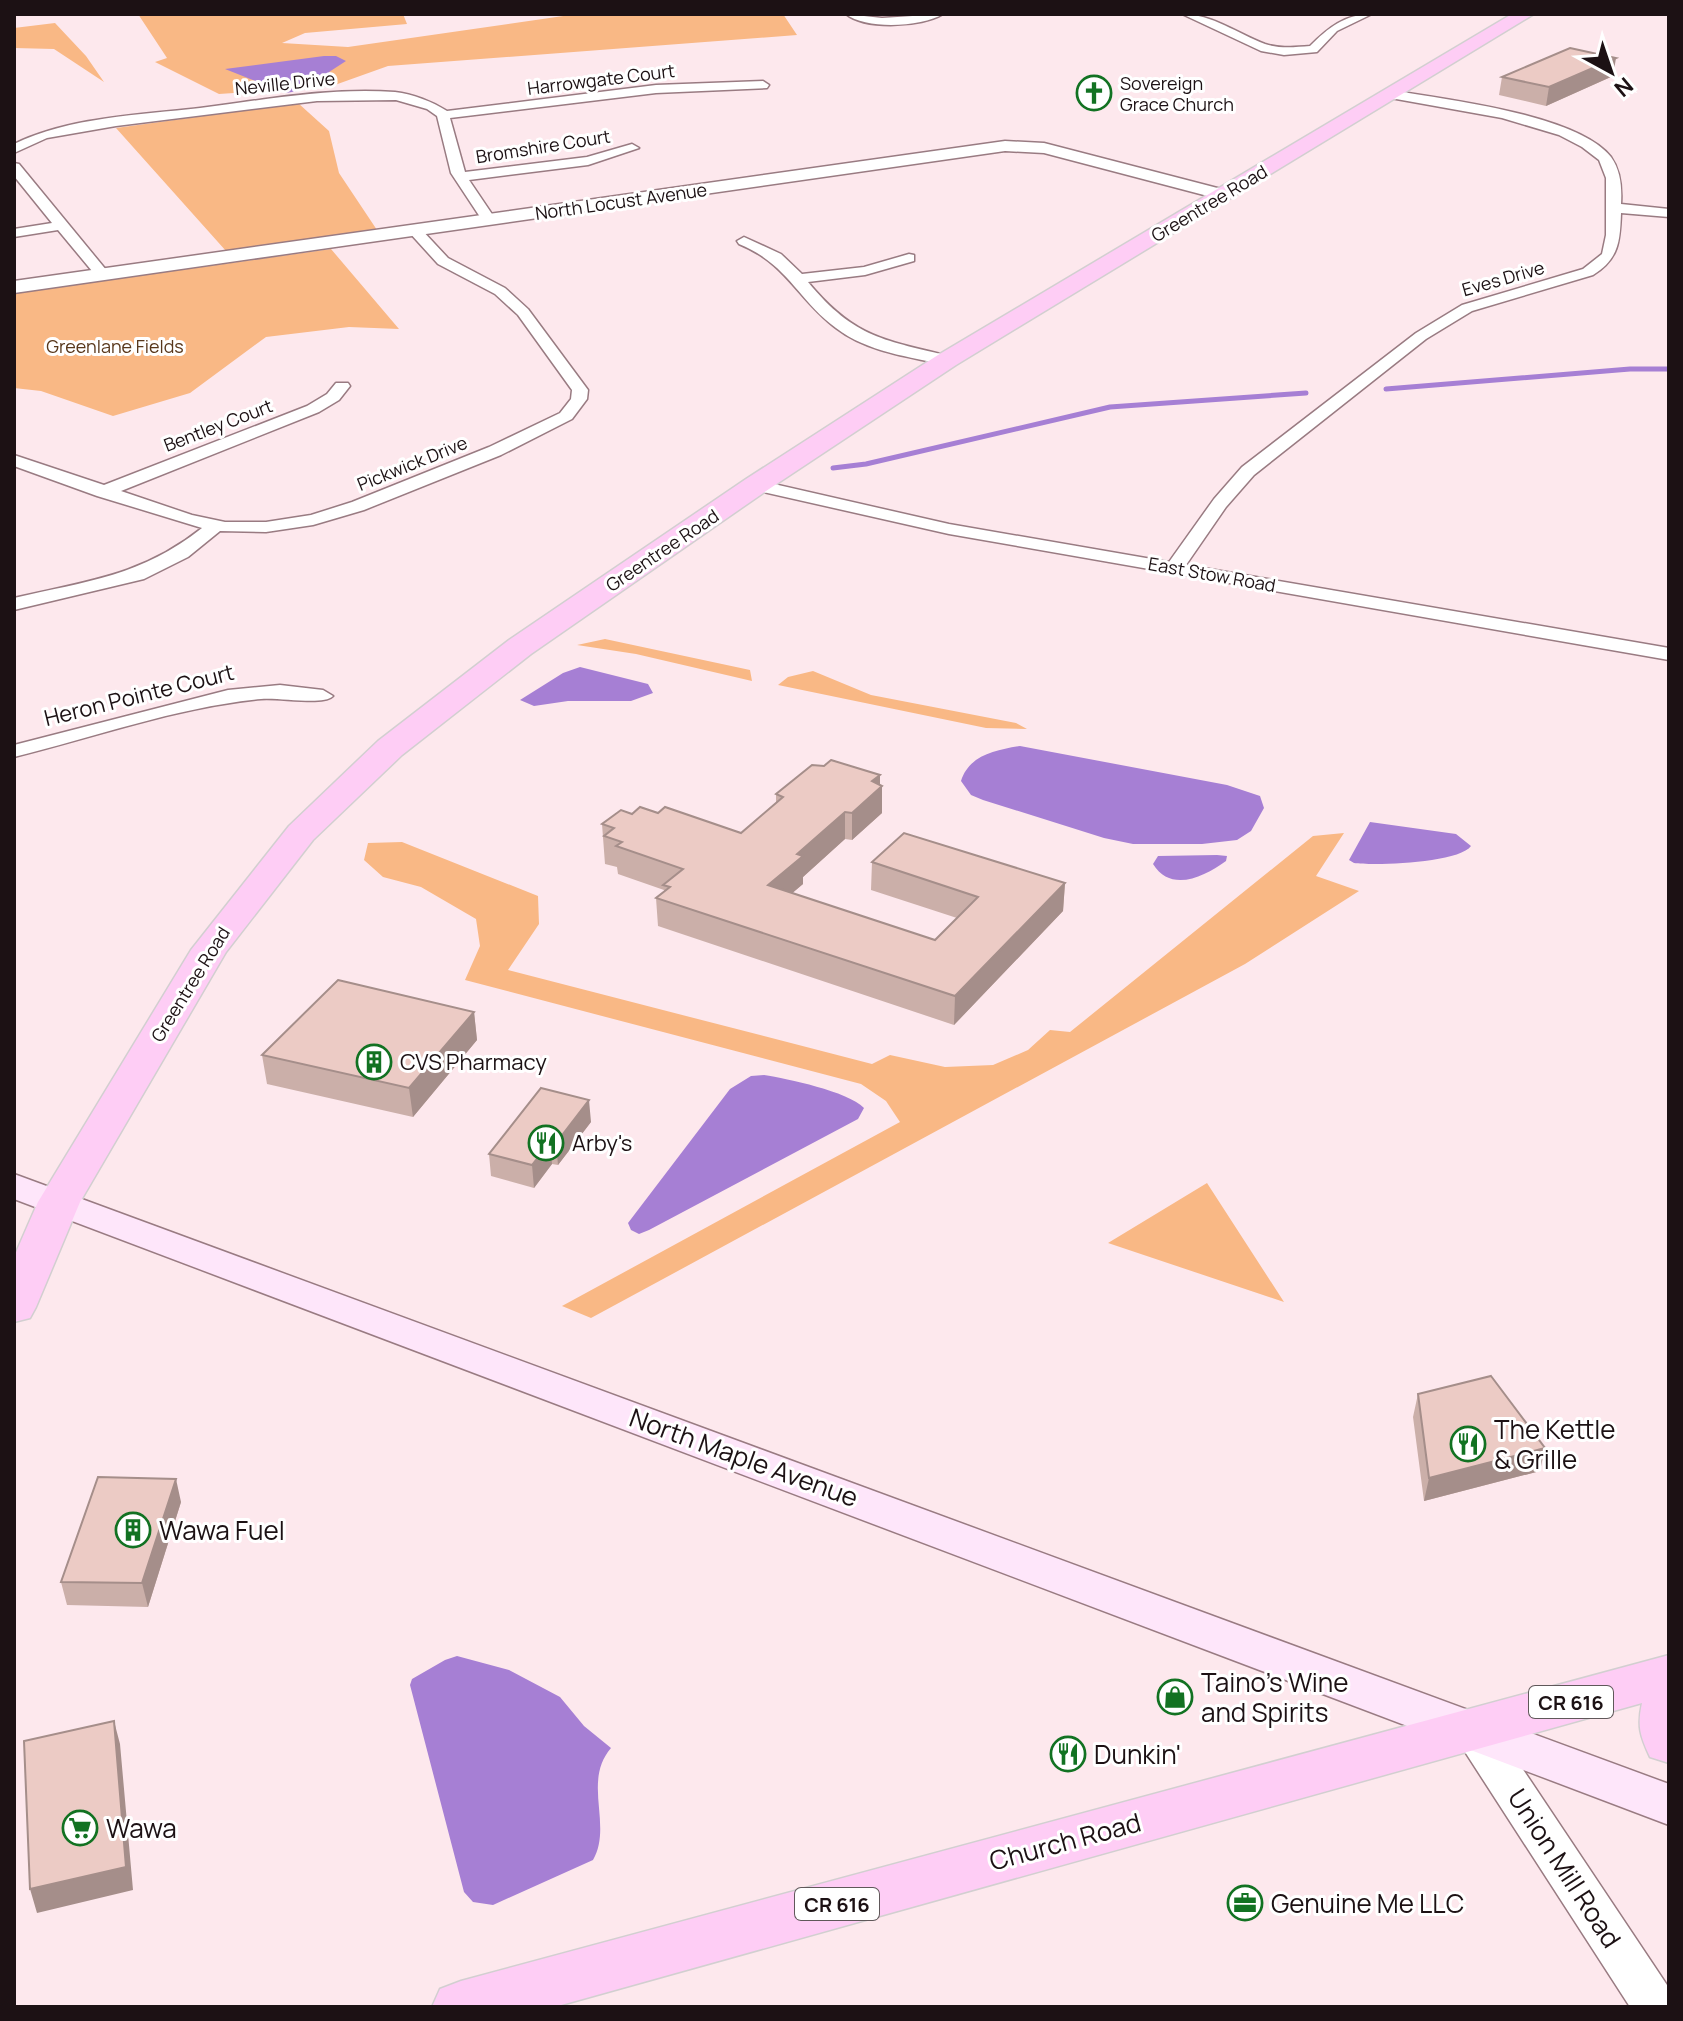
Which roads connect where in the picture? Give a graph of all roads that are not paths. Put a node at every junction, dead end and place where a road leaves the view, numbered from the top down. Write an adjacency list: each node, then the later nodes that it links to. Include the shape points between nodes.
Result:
1 (852, 14): 2 (street, via 878,21)
2 (937, 14)
3 (1188, 14): 4 (street, via 1265,48 1284,51 1313,49 1333,29)
4 (1366, 14)
5 (1525, 14): 7 (main road, Greentree Road)
6 (763, 85): 8 (street, Harrowgate Court, via 656,89)
7 (1389, 94): 15 (main road, Greentree Road); 16 (street, Eves Drive, via 1520,120 1584,143 1609,165)
8 (444, 115): 10 (street, Neville Drive, via 397,96 334,95); 14 (street)
9 (14, 132): 10 (street)
10 (37, 137): 12 (street, Neville Drive)
11 (632, 148): 14 (street, Bromshire Court, via 588,161)
12 (14, 149)
13 (14, 167): 19 (street)
14 (460, 177): 18 (street)
15 (1223, 195): 18 (street, North Locust Avenue, via 1044,148 1005,146); 27 (main road, Greentree Road)
16 (1615, 208): 17 (street); 33 (street, Eves Drive, via 1612,250 1600,265 1572,279 1467,308 1421,336 1248,471)
17 (1669, 213)
18 (489, 220): 20 (street, North Locust Avenue)
19 (63, 225): 21 (street); 24 (street)
20 (415, 231): 24 (street, North Locust Avenue); 32 (street, Pickwick Drive, via 443,261 517,305 570,373 579,399 566,416 540,430 336,514 266,527)
21 (14, 233)
22 (744, 241): 25 (street, via 779,257)
23 (909, 258): 25 (street, via 873,270)
24 (102, 274): 26 (street, North Locust Avenue)
25 (799, 279): 27 (street, via 835,320 855,334)
26 (14, 287)
27 (947, 360): 30 (main road, Greentree Road)
28 (342, 386): 31 (street, Bentley Court, via 313,409)
29 (14, 460): 31 (street, Pickwick Drive)
30 (756, 485): 33 (street, East Stow Road, via 890,518); 39 (main road, Greentree Road, via 455,696 329,804 276,862 209,950)
31 (103, 492): 32 (street, Pickwick Drive)
32 (216, 526): 34 (street, via 182,553 137,575)
33 (1174, 568): 35 (street, East Stow Road)
34 (14, 604)
35 (1669, 654)
36 (323, 696): 37 (street, Heron Pointe Court, via 280,691 228,696)
37 (14, 751)
38 (14, 1186): 39 (main road, North Maple Avenue)
39 (59, 1202): 40 (main road, Greentree Road); 43 (main road, North Maple Avenue)
40 (14, 1307)
41 (1669, 1675): 43 (main road, Church Road / CR 616)
42 (1669, 1696): 44 (main road, via 1663,1727)
43 (1473, 1729): 45 (main road, North Maple Avenue); 46 (main road, Church Road / CR 616); 47 (street, Union Mill Road)
44 (1669, 1742)
45 (1669, 1805)
46 (461, 2007)
47 (1656, 2007)

